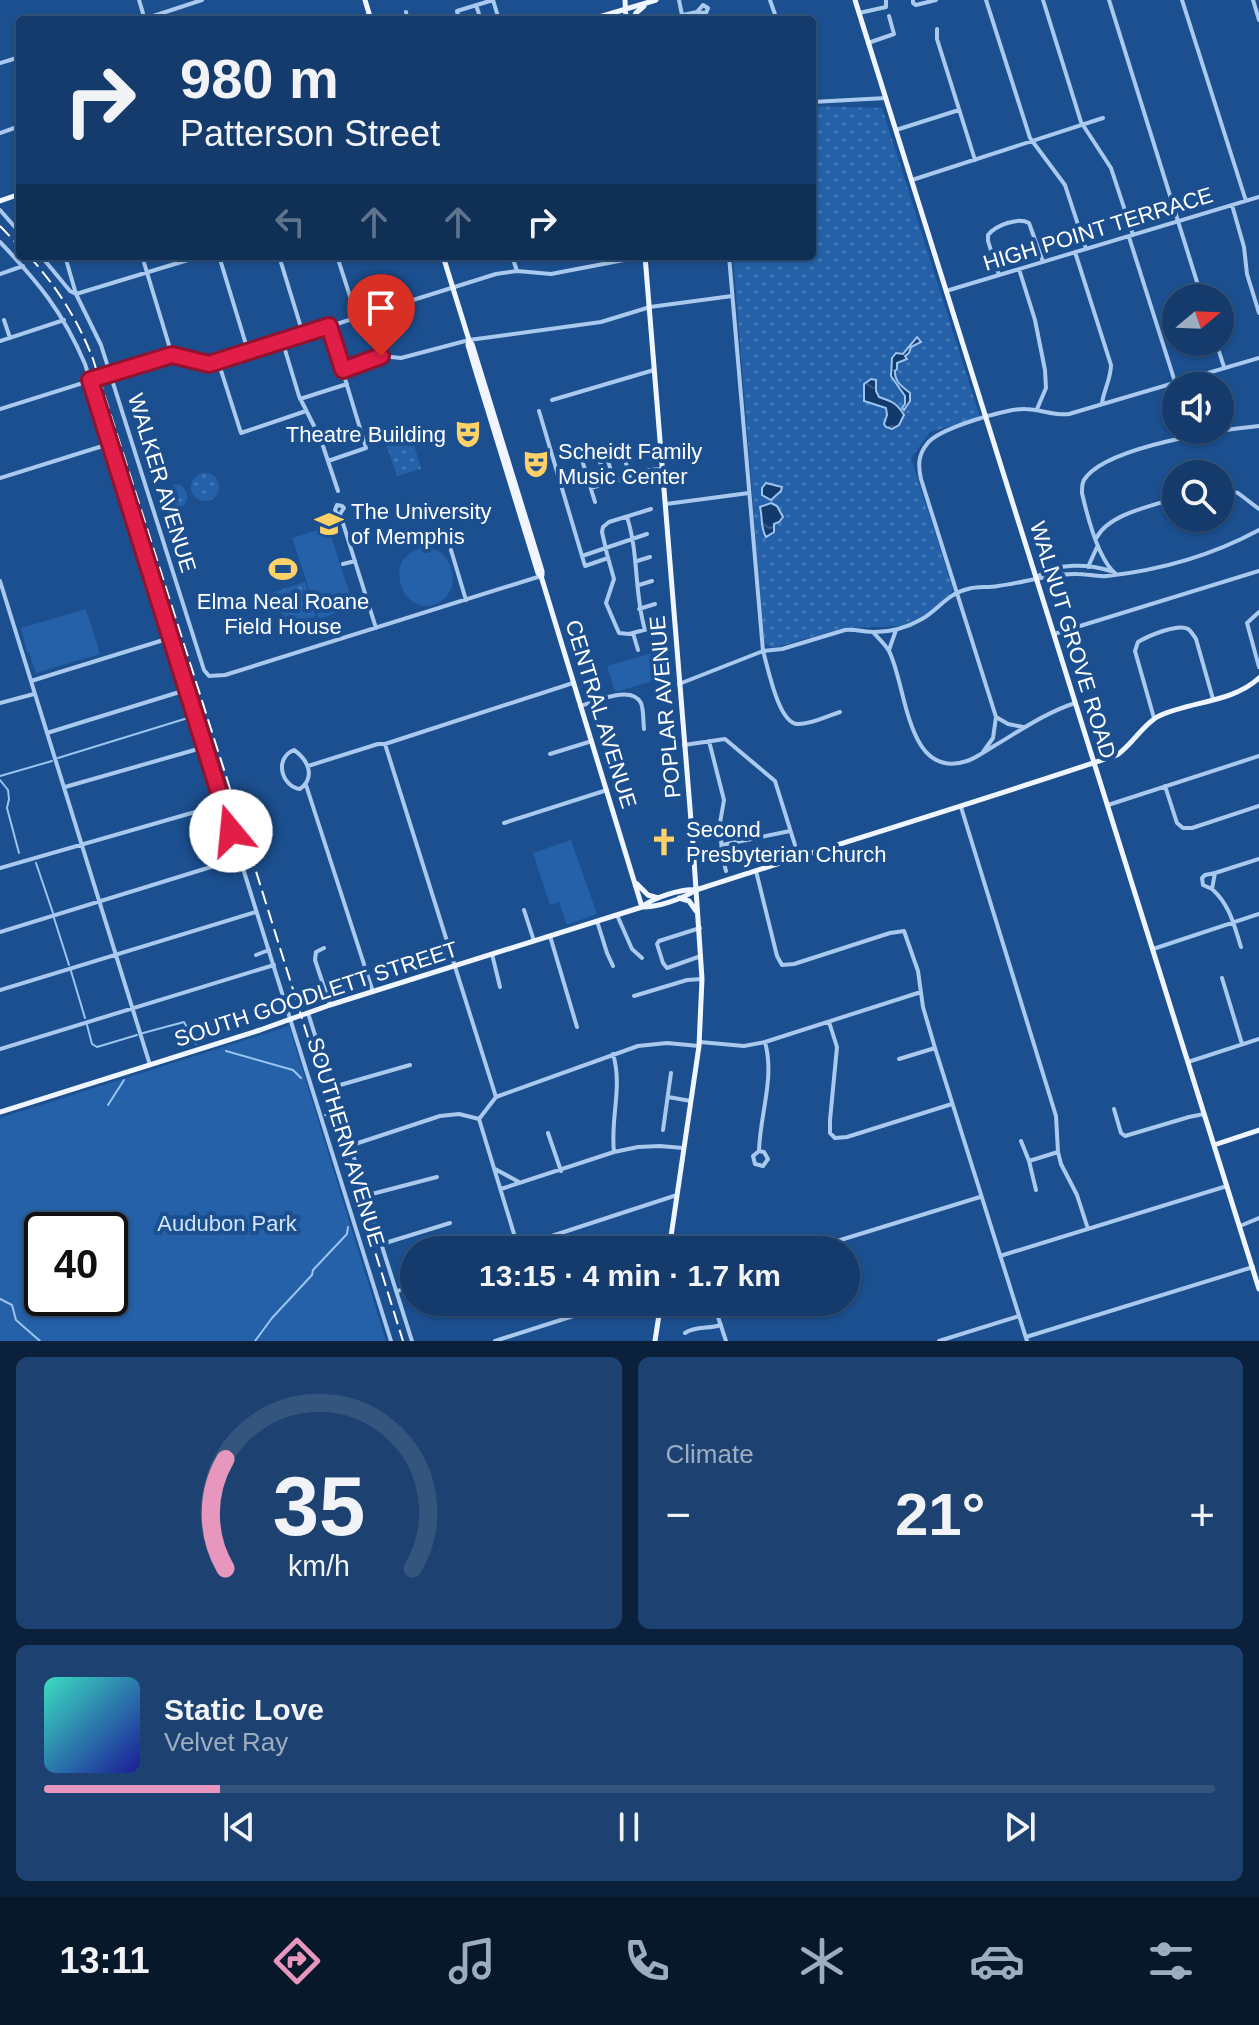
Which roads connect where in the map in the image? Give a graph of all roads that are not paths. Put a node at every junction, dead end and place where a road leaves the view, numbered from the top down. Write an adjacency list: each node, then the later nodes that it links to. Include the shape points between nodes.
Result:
1 (202, 0): 18 (street)
2 (625, 0): 14 (main road)
3 (654, 0): 14 (main road); 25 (main road)
4 (855, 0): 17 (main road, WALNUT GROVE ROAD)
5 (886, 0): 17 (street, via 886,7)
6 (913, 0): 7 (street, via 916,5)
7 (936, 0)
8 (986, 0): 37 (street)
9 (1043, 0): 35 (street)
10 (1109, 0): 44 (street)
11 (1182, 0): 41 (street)
12 (1253, 0): 28 (street)
13 (476, 5): 20 (street, via 457,11); 21 (street); 22 (street, via 493,0)
14 (625, 9): 23 (main road); 24 (main road)
15 (406, 12): 19 (street)
16 (697, 12): 26 (street)
17 (859, 13): 30 (main road, WALNUT GROVE ROAD)
18 (155, 16)
19 (407, 16)
20 (458, 16)
21 (480, 16)
22 (498, 16)
23 (602, 16)
24 (628, 16)
25 (633, 16)
26 (686, 16)
27 (889, 16): 30 (street, via 894,34)
28 (1259, 20)
29 (937, 29): 33 (street)
30 (868, 43): 31 (main road, WALNUT GROVE ROAD)
31 (886, 98): 32 (street); 36 (main road, WALNUT GROVE ROAD)
32 (816, 102)
33 (959, 110): 36 (street); 38 (street)
34 (1103, 118): 35 (street)
35 (1083, 125): 37 (street); 46 (street, via 1109,166)
36 (896, 130): 39 (main road, WALNUT GROVE ROAD)
37 (1032, 141): 38 (street); 48 (street, via 1065,185)
38 (975, 160): 39 (street)
39 (912, 180): 73 (main road, WALNUT GROVE ROAD)
40 (1259, 197): 41 (street, HIGH POINT TERRACE)
41 (1246, 201): 42 (street, HIGH POINT TERRACE)
42 (1232, 205): 44 (street, HIGH POINT TERRACE); 77 (street)
43 (0, 210): 45 (street)
44 (1178, 222): 46 (street, HIGH POINT TERRACE); 71 (street)
45 (16, 228)
46 (1131, 236): 48 (street, HIGH POINT TERRACE); 95 (street)
47 (0, 242): 50 (street, SOUTHERN AVENUE)
48 (1086, 249): 49 (street, HIGH POINT TERRACE)
49 (1075, 252): 64 (street, HIGH POINT TERRACE); 103 (street, via 1111,365)
50 (16, 259)
51 (17, 260): 65 (street, SOUTHERN AVENUE)
52 (44, 260): 74 (street)
53 (66, 260): 74 (street, WALKER AVENUE)
54 (143, 260): 68 (street)
55 (188, 260): 68 (street)
56 (220, 260): 87 (street)
57 (280, 260): 82 (street)
58 (338, 260): 78 (street)
59 (444, 260): 72 (main road, CENTRAL AVENUE)
60 (513, 260): 67 (street)
61 (624, 260): 67 (street, via 551,274)
62 (645, 260): 76 (main road, POPLAR AVENUE)
63 (729, 260): 75 (street)
64 (1043, 262): 66 (street, HIGH POINT TERRACE); 70 (street, via 1032,228 1018,220 989,232)
65 (23, 266): 69 (street); 80 (street, SOUTHERN AVENUE)
66 (1019, 269): 70 (street, HIGH POINT TERRACE); 105 (street, via 1045,370 1046,388)
67 (517, 271): 72 (street)
68 (147, 272): 74 (street); 88 (street)
69 (0, 274)
70 (999, 275): 73 (street, HIGH POINT TERRACE)
71 (1198, 284)
72 (453, 288): 78 (street); 85 (main road, CENTRAL AVENUE)
73 (946, 291): 108 (main road, WALNUT GROVE ROAD)
74 (76, 294): 97 (street, WALKER AVENUE)
75 (732, 296): 76 (street); 122 (street)
76 (650, 307): 85 (street, via 601,322); 94 (main road, POPLAR AVENUE)
77 (1259, 313)
78 (357, 318): 81 (street)
79 (4, 320): 83 (street)
80 (64, 320): 83 (street); 98 (street, SOUTHERN AVENUE)
81 (329, 326): 82 (street); 93 (street)
82 (303, 334): 84 (street)
83 (10, 338): 86 (street)
84 (282, 340): 87 (street); 101 (street)
85 (469, 340): 93 (street, via 401,358 381,356); 148 (main road, CENTRAL AVENUE)
86 (0, 341)
87 (248, 351): 91 (street)
88 (172, 355): 91 (street, via 201,363); 97 (street)
89 (1220, 356): 92 (street)
90 (1259, 358): 92 (street)
91 (218, 361): 106 (street, via 241,433)
92 (1224, 367): 96 (street)
93 (343, 370): 99 (street)
94 (654, 370): 102 (street); 114 (main road, POPLAR AVENUE)
95 (1172, 372)
96 (1208, 372)
97 (111, 374): 98 (street); 159 (street, WALKER AVENUE, via 209,676)
98 (90, 380): 104 (street); 110 (street, SOUTHERN AVENUE)
99 (347, 384): 101 (street); 113 (street, via 366,448)
100 (1162, 386): 103 (street)
101 (300, 399): 106 (street)
102 (552, 400)
103 (1102, 404): 105 (street, via 1065,414)
104 (0, 409)
105 (1036, 410): 108 (street)
106 (306, 411): 113 (street)
107 (539, 411): 138 (street)
108 (986, 417): 149 (main road, WALNUT GROVE ROAD); 153 (street, via 929,440 918,466)
109 (1259, 426): 130 (street, via 1161,443 1104,463 1082,484 1082,496)
110 (109, 444): 116 (street); 165 (street, SOUTHERN AVENUE)
111 (621, 447): 115 (street)
112 (582, 460): 119 (street)
113 (328, 461): 120 (street)
114 (662, 469): 115 (street); 125 (main road, POPLAR AVENUE)
115 (630, 476): 117 (street)
116 (0, 478)
117 (614, 481): 118 (street); 118 (street, via 601,452)
118 (607, 483): 119 (street)
119 (591, 488): 123 (street)
120 (338, 491)
121 (1234, 492): 127 (street)
122 (749, 493): 125 (street); 167 (street)
123 (595, 502)
124 (1162, 503): 130 (street)
125 (666, 504): 173 (main road, POPLAR AVENUE)
126 (651, 509): 129 (street)
127 (1259, 509)
128 (340, 514): 141 (street)
129 (627, 517): 133 (street); 136 (street, via 604,525)
130 (1098, 523): 134 (street); 134 (street)
131 (1259, 530): 147 (street, via 1191,560)
132 (647, 534): 133 (street)
133 (634, 538): 136 (street); 142 (street)
134 (1096, 539): 135 (street)
135 (1097, 547): 144 (street); 147 (street)
136 (607, 549): 138 (street); 140 (street)
137 (451, 550): 154 (street)
138 (582, 556): 140 (street, via 585,566)
139 (650, 557): 142 (street)
140 (608, 558): 163 (street, via 614,580 607,604 619,633)
141 (355, 561): 143 (street); 159 (street)
142 (636, 561): 152 (street)
143 (343, 564)
144 (1088, 567): 146 (street); 147 (street); 149 (street, via 1075,565)
145 (1259, 571): 164 (street)
146 (1087, 574): 147 (street); 149 (street)
147 (1116, 574)
148 (541, 576): 154 (street); 172 (main road, CENTRAL AVENUE)
149 (1037, 577): 153 (street); 164 (main road, WALNUT GROVE ROAD)
150 (0, 581): 171 (street)
151 (652, 581): 152 (street)
152 (638, 585): 156 (street)
153 (957, 593): 161 (street, via 926,617); 181 (street)
154 (466, 600): 159 (street)
155 (655, 604): 156 (street)
156 (639, 609): 160 (street)
157 (1259, 612): 169 (street, via 1247,623)
158 (659, 626): 160 (street)
159 (376, 628)
160 (645, 630): 163 (street)
161 (896, 630): 162 (street); 168 (street)
162 (873, 632): 167 (street, via 845,630); 168 (street)
163 (633, 633): 166 (street)
164 (1054, 634): 178 (main road, WALNUT GROVE ROAD)
165 (170, 638): 171 (street); 174 (street, SOUTHERN AVENUE)
166 (638, 650)
167 (763, 651): 173 (street); 180 (street, via 780,708 791,723)
168 (889, 651): 191 (street, via 924,751 950,764)
169 (1259, 667)
170 (1259, 678): 176 (main road, via 1241,691)
171 (31, 681): 175 (street)
172 (573, 683): 179 (main road, CENTRAL AVENUE); 188 (street)
173 (679, 684): 189 (main road, POPLAR AVENUE)
174 (186, 690): 185 (street); 190 (street, SOUTHERN AVENUE)
175 (34, 694): 177 (street); 185 (street)
176 (1213, 699): 182 (main road); 182 (street, via 1196,639 1186,627 1177,627 1138,642 1135,651)
177 (0, 703)
178 (1075, 703): 183 (street); 194 (main road, WALNUT GROVE ROAD)
179 (580, 706): 184 (street, via 630,694 641,704); 186 (main road, CENTRAL AVENUE)
180 (840, 712)
181 (996, 717): 183 (street); 191 (street, via 993,738)
182 (1154, 718): 194 (main road, SOUTH GOODLETT STREET, via 1126,749)
183 (1024, 727): 191 (street)
184 (644, 729)
185 (47, 733): 198 (street)
186 (592, 741): 192 (street); 199 (main road, CENTRAL AVENUE)
187 (709, 741): 189 (street); 205 (street, via 725,739 775,781); 207 (street, via 724,800)
188 (385, 744): 195 (street); 243 (street)
189 (684, 745): 217 (main road, POPLAR AVENUE)
190 (205, 747): 198 (street); 200 (street, SOUTHERN AVENUE)
191 (983, 752)
192 (550, 754)
193 (1259, 756): 197 (street)
194 (1094, 763): 201 (main road, WALNUT GROVE ROAD); 203 (main road, SOUTH GOODLETT STREET)
195 (308, 766): 196 (street); 196 (street, via 294,750 282,760 291,786)
196 (306, 785): 249 (street)
197 (1165, 786): 201 (street); 202 (street, via 1183,828)
198 (64, 787): 206 (street)
199 (607, 790): 204 (street); 215 (main road, CENTRAL AVENUE)
200 (223, 804): 206 (street); 209 (street, SOUTHERN AVENUE)
201 (1108, 805): 235 (main road, WALNUT GROVE ROAD)
202 (1259, 806)
203 (961, 807): 213 (main road, SOUTH GOODLETT STREET); 288 (street, via 1056,1116)
204 (504, 823)
205 (790, 831): 207 (street); 208 (street)
206 (82, 845): 211 (street); 220 (street)
207 (721, 845): 212 (street)
208 (795, 845)
209 (240, 858): 220 (street); 223 (street, SOUTHERN AVENUE)
210 (1259, 859): 214 (street)
211 (0, 868)
212 (726, 871)
213 (756, 871): 217 (main road, SOUTH GOODLETT STREET); 250 (street, via 782,965 904,931)
214 (1215, 873): 216 (street); 216 (street, via 1202,878)
215 (633, 876): 218 (main road, via 644,892); 221 (main road, CENTRAL AVENUE)
216 (1212, 889): 228 (street)
217 (696, 890): 218 (main road, SOUTH GOODLETT STREET); 219 (main road, SOUTH GOODLETT STREET); 224 (main road, POPLAR AVENUE)
218 (659, 898): 221 (main road, SOUTH GOODLETT STREET)
219 (679, 898): 221 (main road, SOUTH GOODLETT STREET); 224 (main road, via 689,901)
220 (99, 901): 230 (street); 238 (street)
221 (642, 907): 226 (main road, SOUTH GOODLETT STREET)
222 (524, 910): 232 (street)
223 (256, 912): 236 (street, SOUTHERN AVENUE); 238 (street)
224 (698, 914): 229 (main road, POPLAR AVENUE)
225 (1259, 914): 228 (street)
226 (617, 915): 227 (main road, SOUTH GOODLETT STREET); 241 (street, via 632,949)
227 (597, 921): 231 (main road, SOUTH GOODLETT STREET); 244 (street)
228 (1233, 922): 233 (street); 235 (street)
229 (700, 928): 240 (main road, POPLAR AVENUE); 240 (street, via 657,944 667,968)
230 (0, 932)
231 (550, 936): 232 (main road, SOUTH GOODLETT STREET); 257 (street)
232 (534, 941): 237 (main road, SOUTH GOODLETT STREET)
233 (1241, 947)
234 (324, 948): 252 (street, via 315,960)
235 (1153, 949): 266 (main road, WALNUT GROVE ROAD)
236 (269, 950): 239 (street); 242 (street, SOUTHERN AVENUE)
237 (492, 954): 243 (main road, SOUTH GOODLETT STREET); 247 (street)
238 (115, 955): 248 (street); 253 (street)
239 (256, 955)
240 (701, 956): 246 (main road, POPLAR AVENUE)
241 (642, 958)
242 (274, 965): 253 (street); 255 (street, SOUTHERN AVENUE)
243 (454, 966): 249 (main road, SOUTH GOODLETT STREET); 271 (street)
244 (613, 966)
245 (1222, 978): 261 (street)
246 (702, 979): 251 (street); 260 (main road, POPLAR AVENUE)
247 (500, 987)
248 (0, 990)
249 (373, 992): 252 (main road, SOUTH GOODLETT STREET)
250 (921, 992): 256 (street); 262 (street)
251 (634, 996)
252 (330, 1005): 254 (main road, SOUTH GOODLETT STREET)
253 (132, 1009): 263 (street); 267 (street)
254 (308, 1013): 255 (main road, SOUTH GOODLETT STREET); 270 (street)
255 (290, 1019): 267 (main road, SOUTH GOODLETT STREET); 318 (street, SOUTHERN AVENUE)
256 (829, 1022): 259 (street); 274 (street, via 837,1047 830,1120 835,1138)
257 (577, 1027)
258 (1259, 1039): 261 (street)
259 (765, 1042): 260 (street); 286 (street, via 769,1062)
260 (699, 1044): 264 (street, via 650,1044); 273 (main road, POPLAR AVENUE)
261 (1242, 1045): 266 (street)
262 (935, 1048): 265 (street); 274 (street)
263 (0, 1049)
264 (613, 1054): 271 (street); 287 (street, via 618,1074)
265 (899, 1059)
266 (1188, 1062): 277 (main road, WALNUT GROVE ROAD)
267 (150, 1065): 276 (main road, SOUTH GOODLETT STREET)
268 (410, 1065): 270 (street)
269 (671, 1073): 272 (street)
270 (333, 1087): 283 (street)
271 (496, 1097): 278 (street)
272 (668, 1097): 273 (street); 279 (street)
273 (691, 1101): 285 (main road, POPLAR AVENUE)
274 (952, 1104): 299 (street)
275 (1114, 1109): 277 (street, via 1125,1136)
276 (0, 1112)
277 (1204, 1114): 284 (main road, WALNUT GROVE ROAD)
278 (479, 1119): 283 (street, via 440,1116); 290 (street)
279 (663, 1130)
280 (1259, 1130): 284 (main road)
281 (548, 1133): 291 (street)
282 (1021, 1141): 289 (street)
283 (351, 1145): 297 (street)
284 (1214, 1145): 294 (main road, WALNUT GROVE ROAD)
285 (683, 1148): 287 (street); 298 (main road, POPLAR AVENUE)
286 (759, 1151)
287 (614, 1152): 291 (street)
288 (1058, 1152): 289 (street); 303 (street)
289 (1029, 1161): 296 (street)
290 (494, 1169): 293 (street); 295 (street)
291 (561, 1171): 293 (street)
292 (437, 1177): 297 (street)
293 (521, 1183): 295 (street)
294 (1227, 1186): 302 (main road, WALNUT GROVE ROAD); 303 (street)
295 (501, 1189): 298 (street, via 518,1247)
296 (1036, 1190)
297 (368, 1195): 306 (street)
298 (677, 1195): 304 (main road, POPLAR AVENUE)
299 (980, 1197): 305 (street); 307 (street)
300 (1259, 1218): 302 (street)
301 (450, 1223): 306 (street)
302 (1240, 1226): 308 (main road, WALNUT GROVE ROAD)
303 (1088, 1229): 307 (street)
304 (671, 1236)
305 (853, 1236)
306 (382, 1244): 310 (street)
307 (999, 1257): 314 (street)
308 (1253, 1267): 309 (main road, WALNUT GROVE ROAD); 317 (street)
309 (1259, 1289)
310 (398, 1291): 319 (street)
311 (573, 1316): 320 (street)
312 (659, 1316): 321 (main road)
313 (717, 1316): 315 (street)
314 (1019, 1316): 317 (street); 323 (street)
315 (721, 1325): 316 (street); 322 (street)
316 (685, 1333)
317 (1026, 1339)
318 (391, 1341)
319 (412, 1341)
320 (495, 1341)
321 (655, 1341)
322 (726, 1341)
323 (939, 1341)

